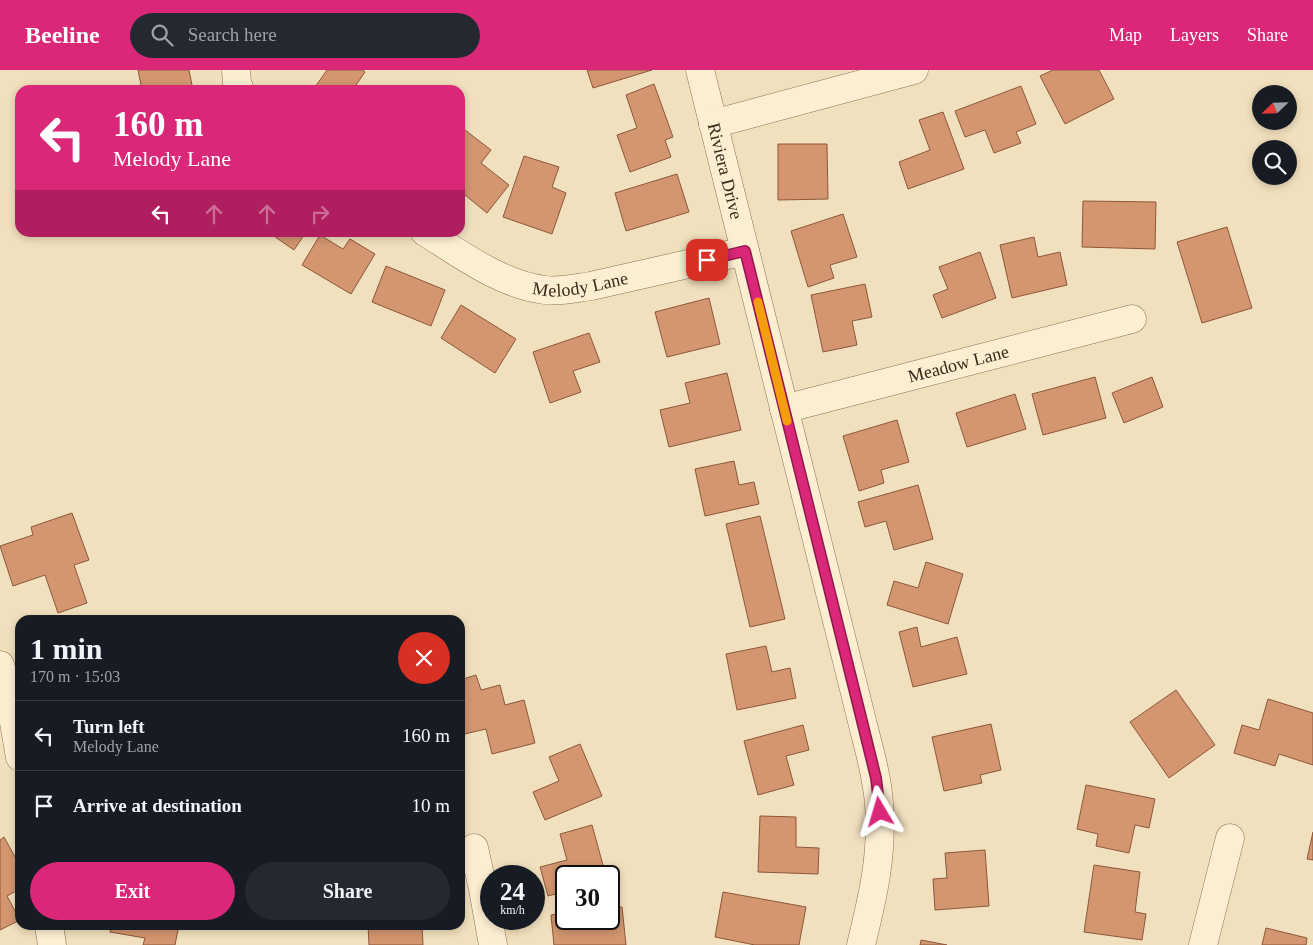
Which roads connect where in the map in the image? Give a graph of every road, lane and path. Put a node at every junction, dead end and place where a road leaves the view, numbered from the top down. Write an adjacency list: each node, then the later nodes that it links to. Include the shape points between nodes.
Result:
1 (236, 70): 4 (street)
2 (700, 70): 5 (street, Riviera Drive)
3 (914, 70): 5 (street)
4 (238, 85)
5 (713, 124): 7 (street, Riviera Drive)
6 (433, 237): 7 (street, Melody Lane, via 489,272 521,285 546,290 591,286)
7 (745, 251): 9 (street, Riviera Drive)
8 (1132, 319): 9 (street, Meadow Lane)
9 (784, 409): 17 (street, Riviera Drive, via 876,778 879,858)
10 (0, 665): 11 (street)
11 (15, 728)
12 (1230, 838): 18 (street)
13 (474, 848): 16 (street)
14 (50, 930): 15 (street)
15 (52, 945)
16 (493, 945)
17 (862, 945)
18 (1203, 945)

